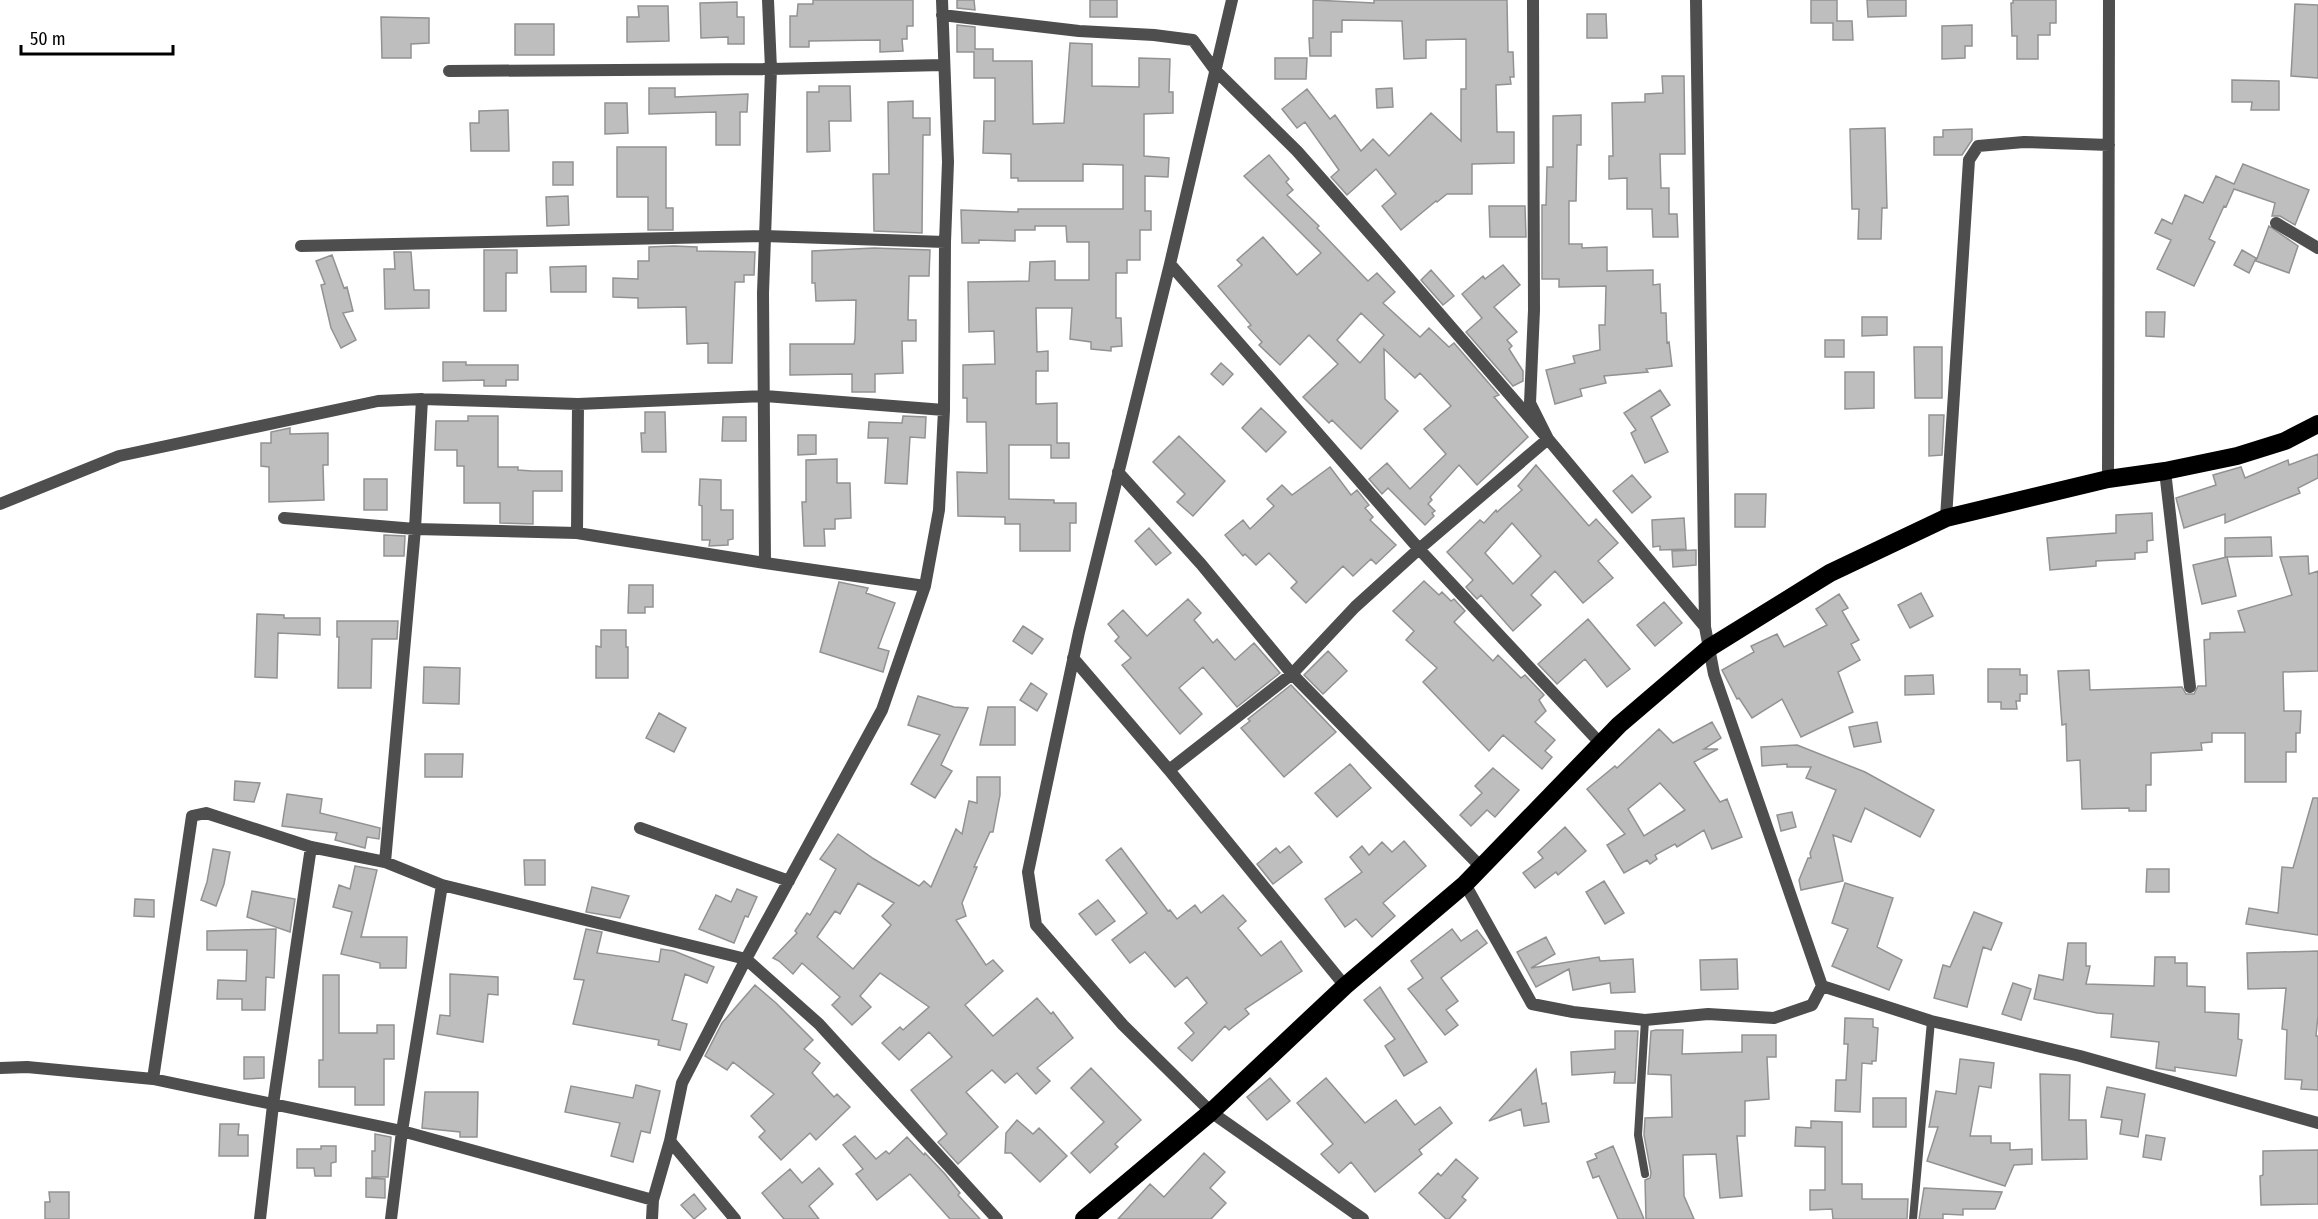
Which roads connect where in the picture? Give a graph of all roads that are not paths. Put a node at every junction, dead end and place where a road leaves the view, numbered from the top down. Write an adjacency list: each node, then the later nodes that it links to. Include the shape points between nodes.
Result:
1 (768, 0): 9 (street)
2 (942, 0): 7 (street)
3 (1232, 0): 10 (street)
4 (1533, 0): 24 (street, via 1534,310 1530,404)
5 (1696, 0): 36 (street)
6 (2109, 0): 12 (street)
7 (942, 15): 8 (street); 10 (street, via 1193,40)
8 (943, 65): 9 (street); 15 (street, via 948,162)
9 (771, 69): 11 (street); 14 (street)
10 (1215, 70): 18 (street); 24 (street, via 1297,151)
11 (449, 72)
12 (2109, 145): 27 (street); 30 (street, via 2024,142 1978,146 1969,160)
13 (2276, 223): 17 (street)
14 (764, 236): 15 (street); 16 (street); 19 (street)
15 (945, 242): 22 (street)
16 (301, 246)
17 (2318, 248)
18 (1170, 264): 26 (street); 33 (street)
19 (765, 396): 21 (street); 22 (street); 34 (street)
20 (422, 399): 21 (street); 28 (street, via 378,401 119,456); 31 (street)
21 (578, 404): 32 (street)
22 (944, 410): 35 (street, via 939,510)
23 (2318, 424): 25 (highway, via 2265,449)
24 (1548, 439): 33 (street); 36 (street)
25 (2165, 471): 27 (highway); 40 (street)
26 (1118, 472): 38 (street); 39 (street)
27 (2108, 479): 30 (highway)
28 (0, 504)
29 (284, 518): 31 (street)
30 (1946, 518): 37 (highway, via 1830,573)
31 (415, 529): 32 (street); 45 (street)
32 (576, 533): 34 (street)
33 (1419, 549): 39 (street, via 1355,607); 41 (street)
34 (765, 563): 35 (street)
35 (925, 586): 47 (street, via 882,710)
36 (1705, 627): 37 (street)
37 (1709, 648): 41 (highway); 52 (street, via 1714,674)
38 (1073, 658): 42 (street); 58 (street, via 1028,872 1036,925 1123,1025)
39 (1292, 674): 42 (street); 46 (street)
40 (2190, 687)
41 (1601, 744): 46 (highway)
42 (1168, 770): 51 (street)
43 (640, 828): 47 (street)
44 (311, 847): 45 (street); 56 (street, via 206,813 192,816); 57 (street)
45 (384, 862): 49 (street)
46 (1480, 867): 48 (highway)
47 (789, 881): 50 (street)
48 (1465, 884): 51 (highway); 53 (street, via 1532,1004)
49 (442, 885): 50 (street); 60 (street)
50 (746, 959): 61 (street, via 682,1083); 68 (street, via 819,1024)
51 (1345, 986): 58 (highway)
52 (1822, 986): 53 (street, via 1812,1005 1774,1018 1708,1014); 54 (street)
53 (1645, 1020): 62 (lane, via 1638,1135)
54 (1931, 1021): 59 (street, via 2080,1056); 71 (lane)
55 (0, 1068): 56 (street)
56 (153, 1079): 57 (street)
57 (273, 1105): 60 (street); 64 (street)
58 (1211, 1112): 69 (highway); 70 (street)
59 (2318, 1123)
60 (402, 1131): 63 (street); 65 (street)
61 (670, 1141): 63 (street); 67 (street)
62 (1645, 1174)
63 (653, 1200): 66 (street)
64 (260, 1219)
65 (391, 1219)
66 (652, 1219)
67 (735, 1219)
68 (997, 1219)
69 (1084, 1219)
70 (1363, 1219)
71 (1913, 1219)

